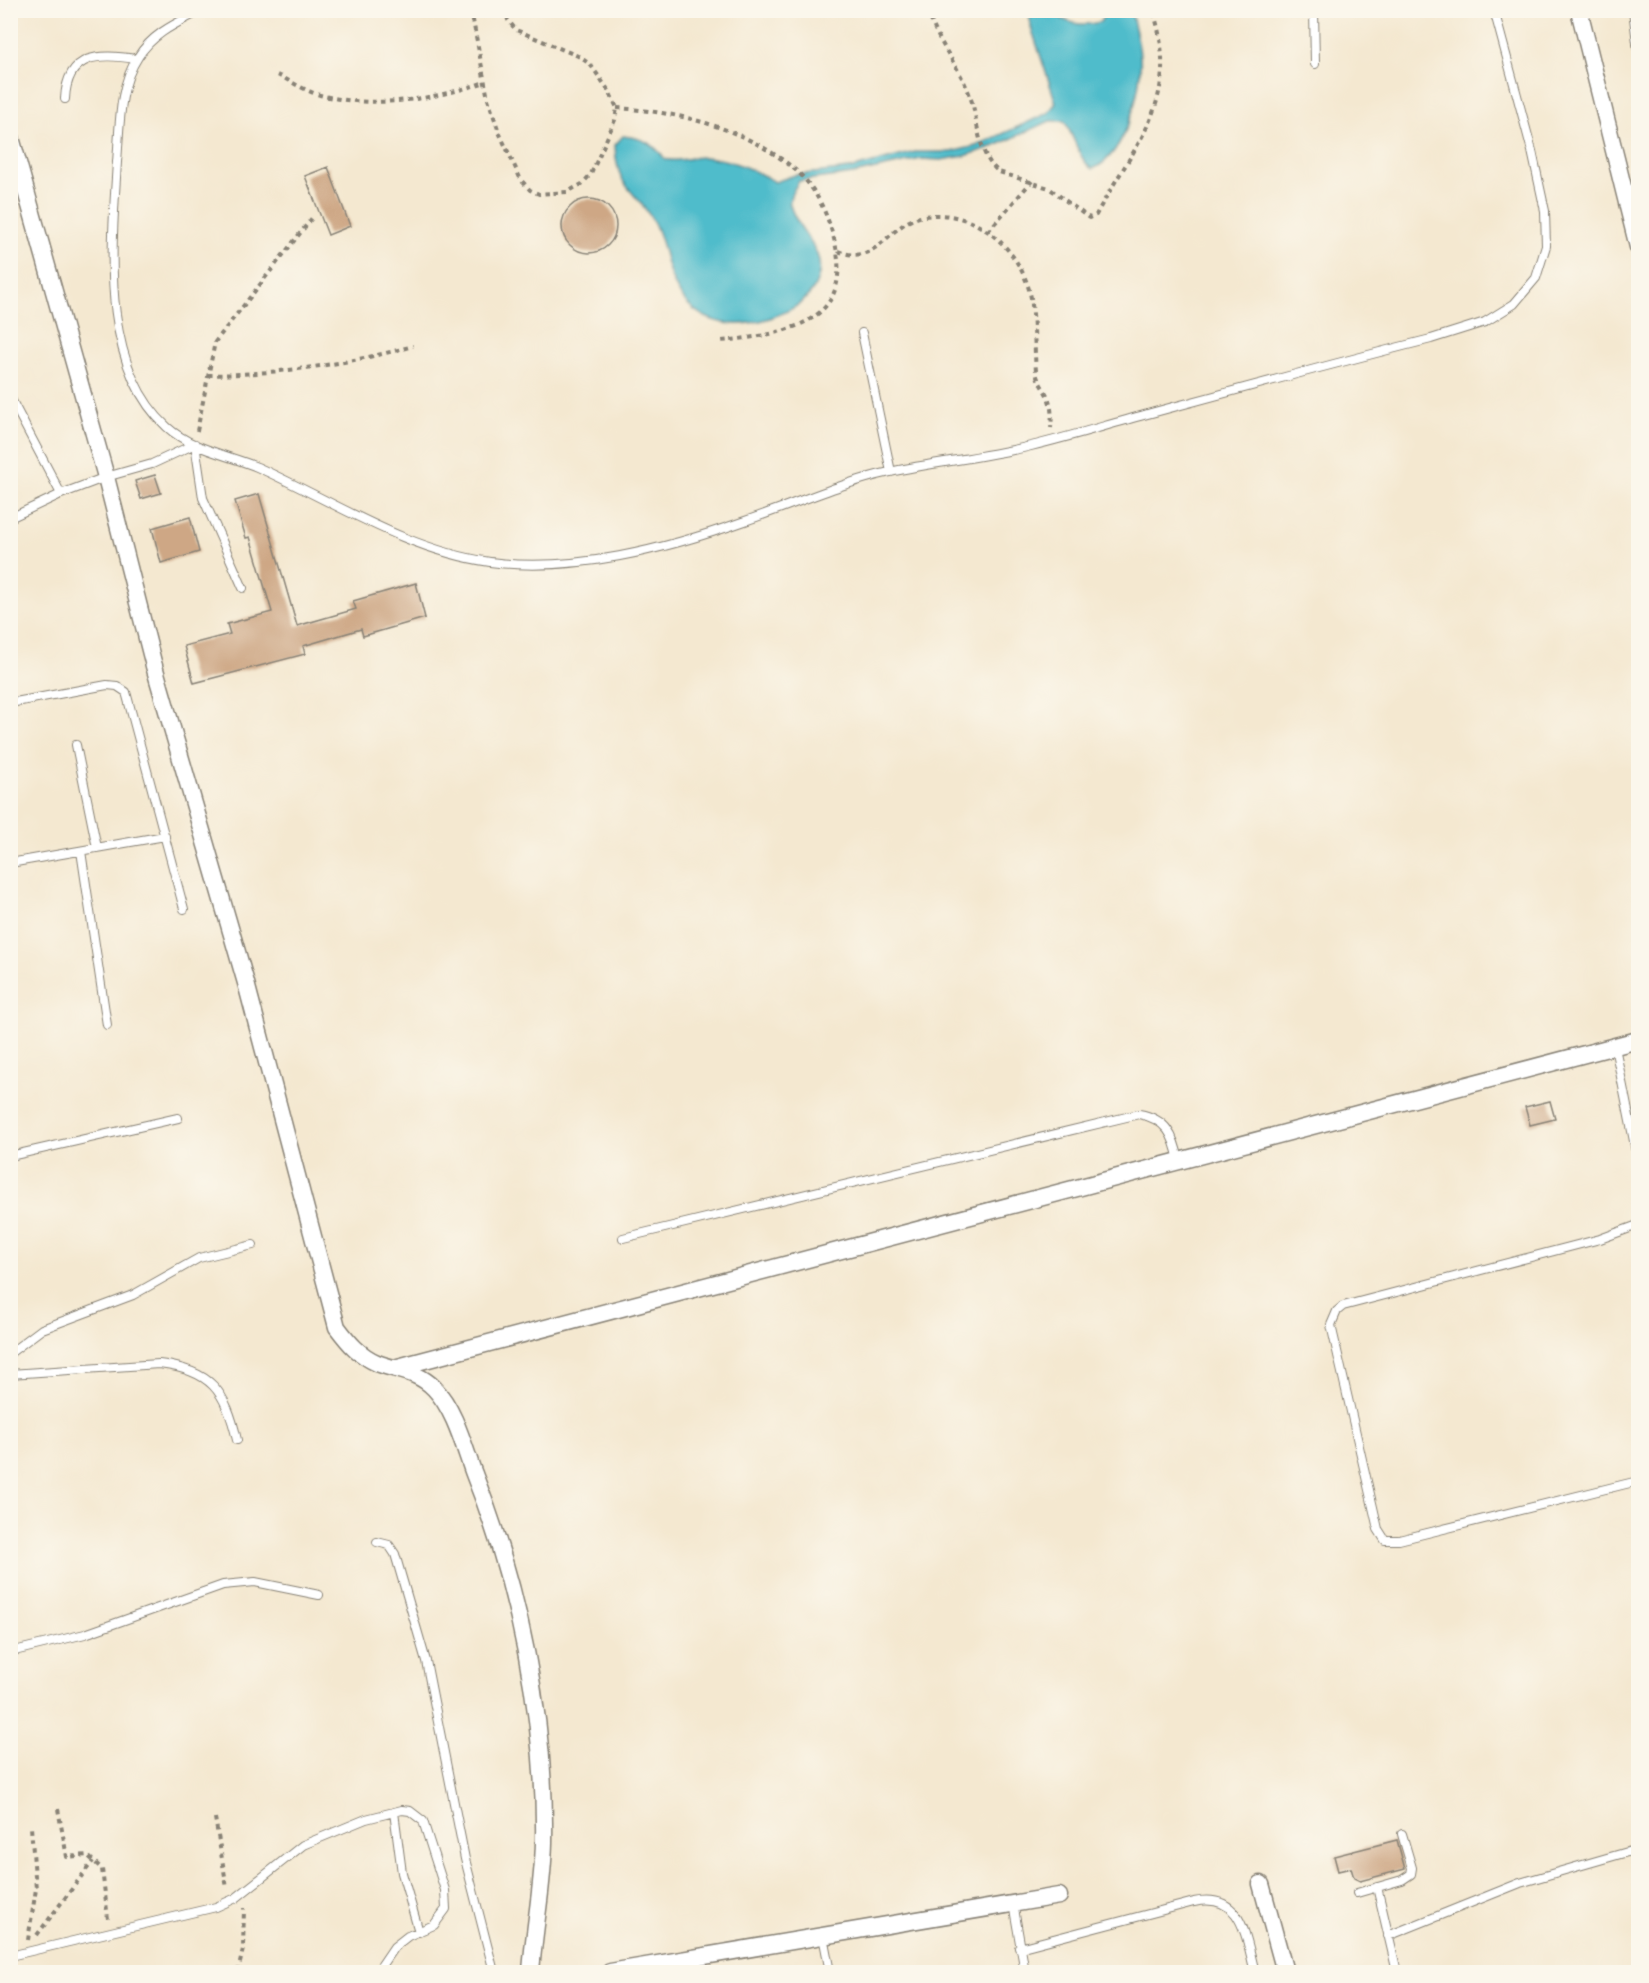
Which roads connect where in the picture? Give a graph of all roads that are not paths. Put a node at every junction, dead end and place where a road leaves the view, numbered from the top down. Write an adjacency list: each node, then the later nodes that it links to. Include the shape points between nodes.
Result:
1 (202, 10): 7 (lane, via 156,34)
2 (1314, 10): 8 (lane)
3 (1494, 10): 15 (lane, via 1545,211 1546,246 1536,278 1514,304 1485,322 1431,339 1050,441)
4 (1579, 10): 11 (street)
5 (1633, 10): 6 (lane)
6 (1638, 51)
7 (136, 59): 9 (lane, via 106,55 87,59 70,75); 14 (lane, via 125,88 120,119 112,248 117,318 132,378 149,407 169,430)
8 (1315, 64)
9 (64, 99)
10 (10, 134): 16 (street)
11 (1638, 247)
12 (862, 333): 15 (lane)
13 (10, 397): 17 (lane)
14 (195, 444): 15 (lane, via 252,465 422,544 490,562 560,564 629,554 689,540 802,498); 16 (lane, via 152,464); 19 (lane, via 203,498)
15 (891, 472)
16 (106, 477): 17 (lane); 38 (street, via 154,666 246,983 337,1328 354,1350 378,1363)
17 (61, 494): 18 (lane)
18 (10, 518)
19 (243, 588)
20 (10, 703): 22 (lane, via 106,685 126,692)
21 (76, 745): 23 (lane)
22 (165, 836): 23 (lane); 26 (lane)
23 (97, 848): 24 (lane)
24 (81, 851): 25 (lane); 27 (lane)
25 (10, 863)
26 (184, 909)
27 (107, 1026)
28 (1638, 1040): 29 (street)
29 (1615, 1047): 32 (street); 33 (lane)
30 (178, 1118): 31 (lane)
31 (10, 1156)
32 (1179, 1161): 35 (lane, via 1171,1132 1157,1119 1139,1114); 38 (street)
33 (1638, 1161)
34 (1638, 1225): 41 (lane, via 1600,1239 1343,1306 1332,1325 1378,1529 1385,1540)
35 (623, 1238)
36 (253, 1245): 37 (lane, via 199,1258 125,1299 42,1329)
37 (10, 1353)
38 (399, 1367): 60 (street, via 418,1375 435,1389 451,1416 504,1560 520,1629 533,1700 544,1841)
39 (10, 1374): 40 (lane, via 159,1364 183,1367 205,1377 223,1394)
40 (237, 1440)
41 (1638, 1481)
42 (377, 1542): 59 (lane, via 389,1545 394,1554 423,1651 465,1859)
43 (319, 1595): 44 (lane, via 255,1582 223,1585 85,1634)
44 (10, 1652)
45 (394, 1812): 53 (lane, via 402,1872); 53 (lane, via 410,1810 423,1821 445,1890 446,1909 441,1918); 57 (lane, via 334,1830 303,1845 229,1902 201,1912)
46 (1402, 1834): 49 (lane, via 1411,1874)
47 (1638, 1849): 55 (lane, via 1520,1883)
48 (1261, 1884): 65 (street)
49 (1377, 1887): 50 (lane); 55 (lane)
50 (1357, 1893)
51 (1059, 1896): 52 (street)
52 (1012, 1903): 54 (street); 56 (lane)
53 (419, 1932): 58 (lane, via 394,1947)
54 (823, 1936): 61 (street); 62 (lane)
55 (1388, 1936): 66 (lane)
56 (1019, 1948): 63 (lane); 64 (lane, via 1194,1902 1215,1900 1240,1919)
57 (10, 1956)
58 (378, 1972)
59 (494, 1972)
60 (531, 1972)
61 (610, 1972)
62 (830, 1972)
63 (1025, 1972)
64 (1255, 1972)
65 (1285, 1972)
66 (1397, 1972)

